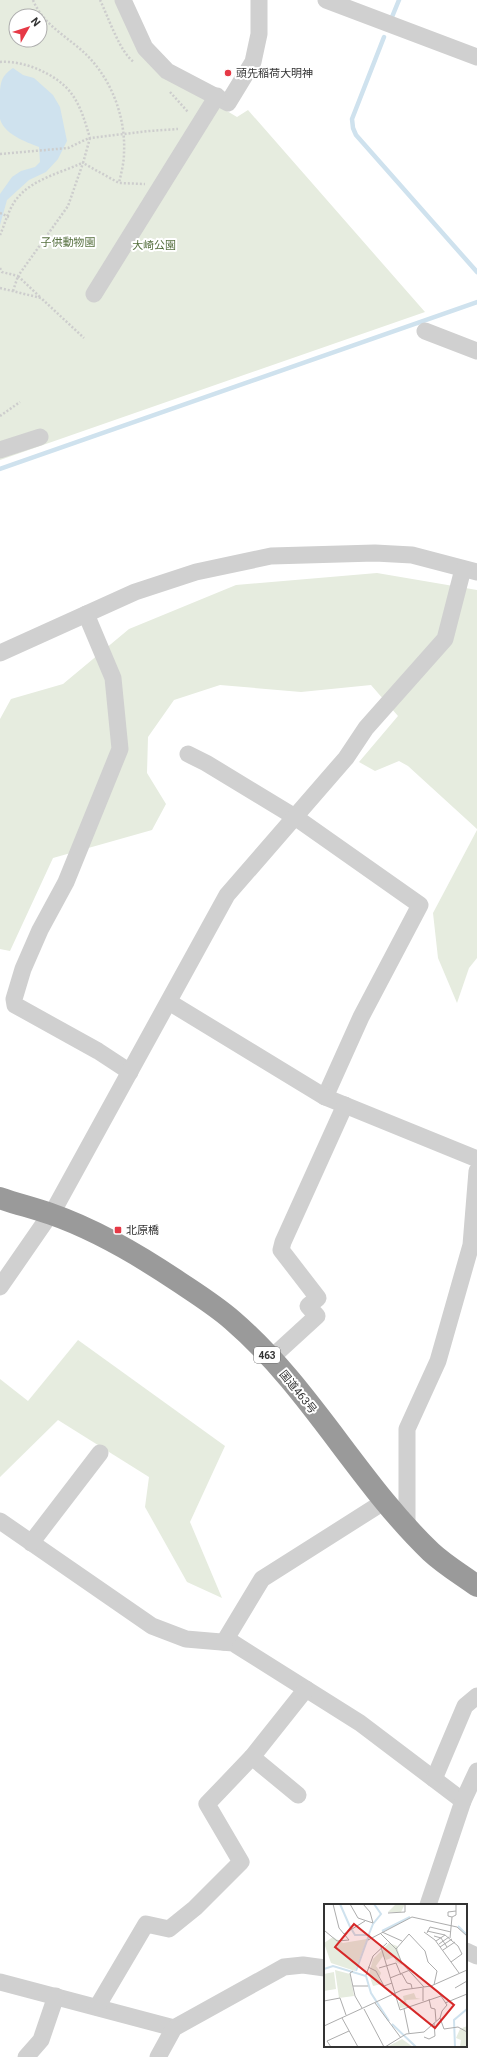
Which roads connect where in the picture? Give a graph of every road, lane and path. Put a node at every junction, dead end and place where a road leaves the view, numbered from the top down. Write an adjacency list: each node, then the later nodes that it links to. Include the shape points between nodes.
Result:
1 (33, 0): 9 (path, via 38,12 57,32 79,48 104,75 114,95)
2 (123, 0): 7 (street, via 145,48 167,71)
3 (258, 0): 7 (street, via 259,34 253,62 228,103)
4 (326, 0): 5 (street)
5 (477, 57)
6 (0, 62): 10 (path, via 11,61 33,66 70,92 82,112)
7 (217, 96): 8 (street)
8 (198, 128): 9 (path); 14 (street)
9 (124, 134): 10 (path); 13 (path)
10 (90, 138): 11 (path, via 68,148); 12 (path)
11 (0, 154)
12 (83, 163): 13 (path); 16 (path, via 34,183 19,196); 19 (path, via 68,206)
13 (119, 184): 14 (path)
14 (163, 184): 22 (street)
15 (0, 213): 16 (path)
16 (9, 217): 17 (path)
17 (0, 235)
18 (0, 268): 19 (path, via 2,272)
19 (18, 276): 21 (path); 23 (path)
20 (0, 288): 21 (path)
21 (13, 291): 23 (path)
22 (94, 294)
23 (41, 298): 25 (path)
24 (425, 331): 26 (street)
25 (84, 338)
26 (477, 351)
27 (20, 402): 28 (path)
28 (0, 416)
29 (40, 437): 30 (street)
30 (0, 450)
31 (470, 570): 32 (street, via 412,555 375,553 271,556 196,572 135,592); 35 (street, via 445,639 366,728 346,758)
32 (86, 614): 33 (street); 37 (street, via 113,678 120,749 66,882 40,930 23,969 14,999 15,1005 98,1051)
33 (0, 653)
34 (188, 754): 35 (street)
35 (295, 817): 36 (street, via 227,895); 38 (street, via 420,905 361,1017)
36 (169, 1002): 37 (street); 38 (street)
37 (130, 1072): 43 (street)
38 (325, 1097): 39 (street)
39 (345, 1105): 40 (street); 45 (street, via 281,1250 318,1298 308,1306 318,1316)
40 (477, 1159)
41 (477, 1171): 49 (street, via 471,1245 438,1361 407,1429)
42 (0, 1198): 43 (highway, 国道463号 / 463)
43 (51, 1214): 44 (street); 45 (highway, 国道463号 / 463, via 114,1242 151,1263 233,1321)
44 (0, 1287)
45 (270, 1359): 47 (highway, 国道463号 / 463)
46 (100, 1452): 50 (street)
47 (385, 1501): 49 (highway, 国道463号 / 463); 52 (street, via 262,1579)
48 (0, 1521): 50 (street)
49 (408, 1527): 51 (highway, 国道463号 / 463, via 432,1553)
50 (31, 1543): 52 (street, via 152,1626 186,1639)
51 (477, 1586)
52 (224, 1642): 53 (street, via 233,1643)
53 (306, 1689): 55 (street); 57 (street, via 360,1723)
54 (477, 1696): 57 (street, via 465,1706)
55 (252, 1758): 58 (street); 66 (street, via 207,1804 240,1862 195,1908 169,1929 146,1924)
56 (477, 1771): 59 (street)
57 (434, 1779): 59 (street)
58 (298, 1794)
59 (463, 1801): 60 (street)
60 (428, 1904)
61 (467, 1951): 62 (street)
62 (477, 1956)
63 (324, 1968): 67 (street, via 303,1965 284,1967)
64 (0, 1982): 65 (street)
65 (56, 1996): 66 (street); 68 (street, via 41,2040)
66 (98, 2007): 67 (street)
67 (174, 2028): 69 (street)
68 (26, 2057)
69 (158, 2057)

